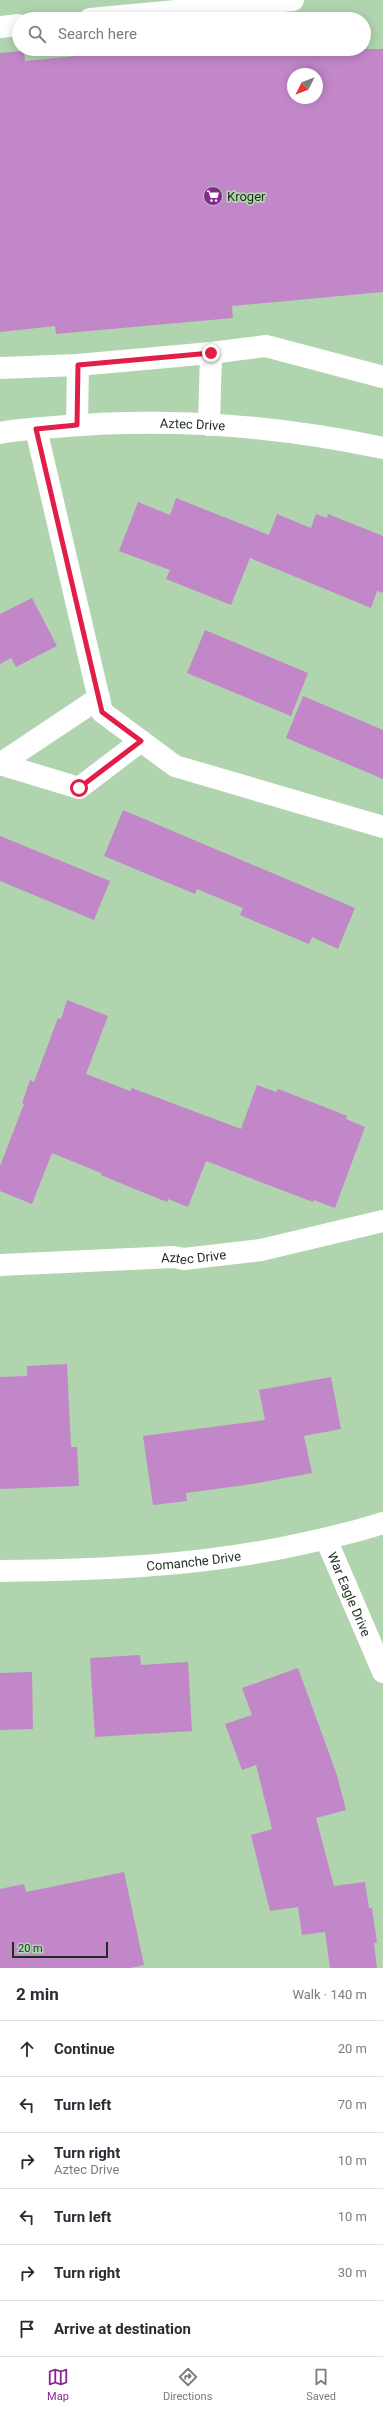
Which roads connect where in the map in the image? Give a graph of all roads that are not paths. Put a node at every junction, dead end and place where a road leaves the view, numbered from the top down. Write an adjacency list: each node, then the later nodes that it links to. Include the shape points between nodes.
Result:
1 (293, 0): 2 (street)
2 (165, 12)
3 (12, 26): 4 (street)
4 (0, 27)
5 (211, 353): 6 (street); 8 (street, via 266,346); 10 (street)
6 (78, 365): 7 (street); 9 (street)
7 (0, 368)
8 (383, 377)
9 (77, 425): 10 (street, Aztec Drive); 11 (street, Aztec Drive)
10 (209, 425): 13 (street, Aztec Drive, via 271,429)
11 (36, 429): 12 (street, Aztec Drive); 14 (street)
12 (0, 433)
13 (383, 448)
14 (99, 698): 15 (street, via 102,712); 16 (street)
15 (141, 741): 16 (street, via 79,788); 17 (street, via 175,766)
16 (0, 764)
17 (383, 827)
18 (383, 1220): 19 (street, Aztec Drive, via 262,1250 184,1259 174,1257)
19 (0, 1265)
20 (383, 1523): 21 (street, Comanche Drive)
21 (326, 1539): 22 (street, Comanche Drive, via 256,1554 176,1565); 23 (street, War Eagle Drive)
22 (0, 1571)
23 (383, 1672)

